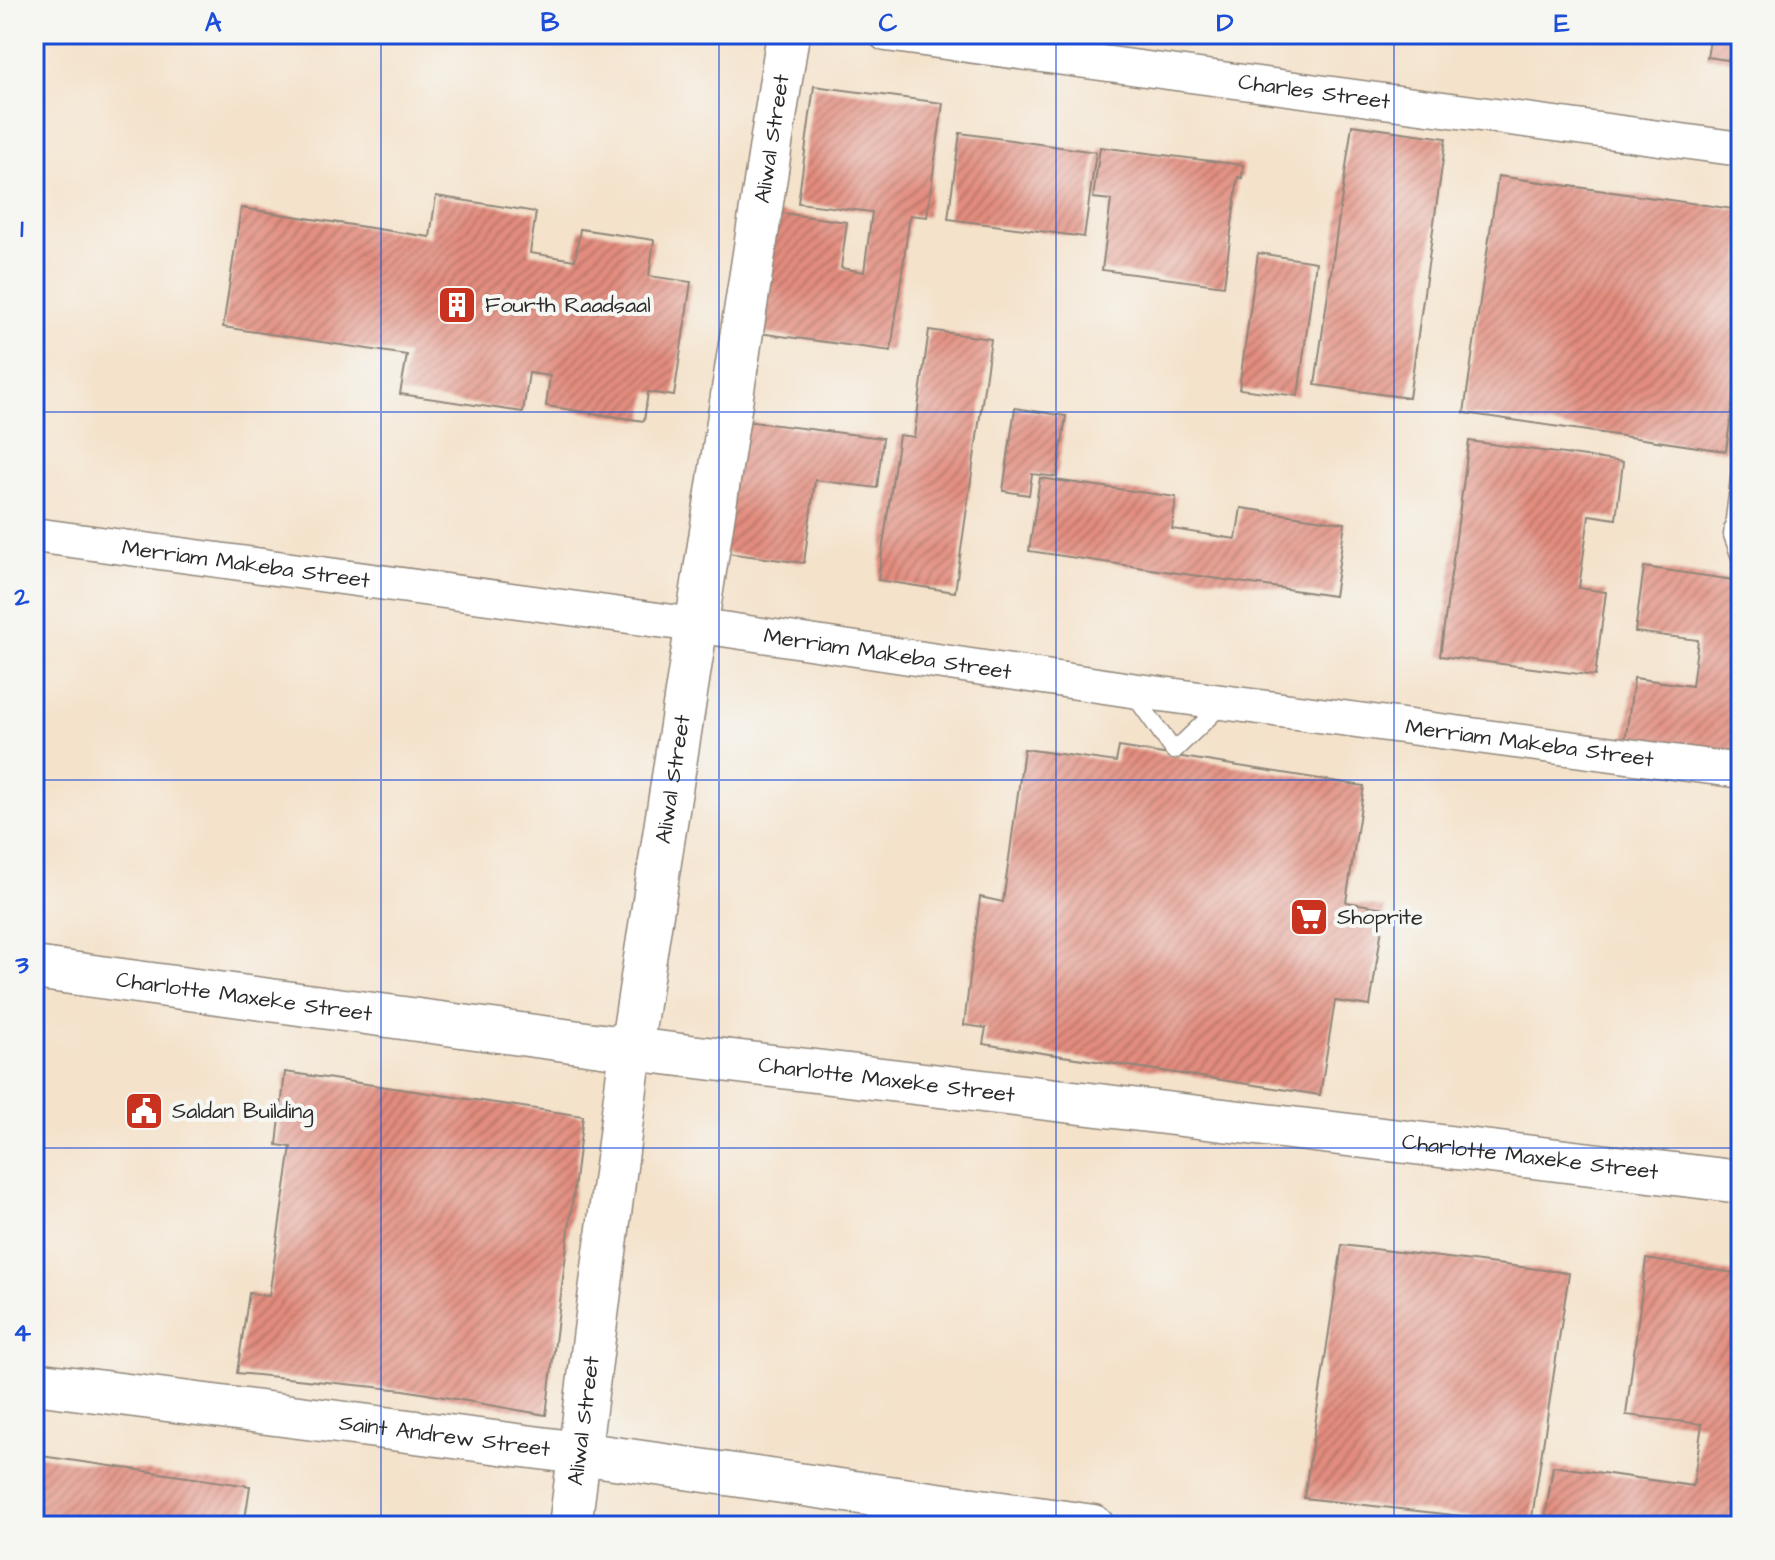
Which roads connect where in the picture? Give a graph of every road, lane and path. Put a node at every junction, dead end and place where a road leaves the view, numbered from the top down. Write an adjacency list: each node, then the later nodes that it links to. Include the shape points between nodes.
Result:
1 (788, 34): 7 (street, Aliwal Street)
2 (886, 34): 3 (street, Charles Street)
3 (1741, 149)
4 (1741, 463): 6 (lane, via 1732,535)
5 (34, 535): 7 (street, Merriam Makeba Street)
6 (1741, 560)
7 (695, 625): 8 (street, Merriam Makeba Street); 12 (street, Aliwal Street)
8 (1131, 690): 9 (street, Merriam Makeba Street); 9 (lane, via 1174,751)
9 (1226, 701): 10 (street, Merriam Makeba Street)
10 (1741, 771)
11 (34, 968): 12 (street, Charlotte Maxeke Street)
12 (631, 1049): 13 (street, Charlotte Maxeke Street); 15 (street, Aliwal Street)
13 (1741, 1182)
14 (34, 1383): 15 (street, Saint Andrew Street)
15 (579, 1453): 16 (street, Aliwal Street); 17 (street, Saint Andrew Street)
16 (570, 1526)
17 (1093, 1526)

